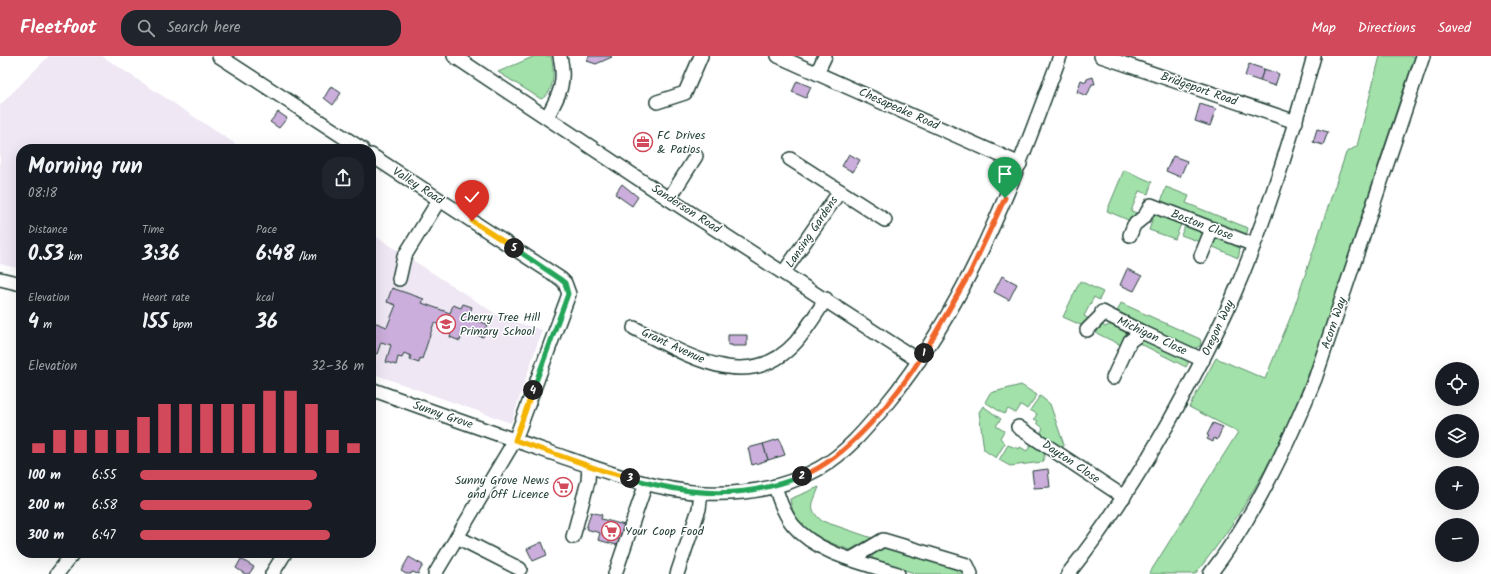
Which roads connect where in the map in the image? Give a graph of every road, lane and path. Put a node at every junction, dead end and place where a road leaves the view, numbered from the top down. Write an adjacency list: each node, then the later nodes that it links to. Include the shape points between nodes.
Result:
1 (220, 56): 15 (street)
2 (454, 56): 13 (street, Sanderson Road)
3 (560, 56): 13 (street, via 562,87)
4 (702, 56): 12 (street, via 685,92)
5 (778, 56): 11 (street, Chesapeake Road)
6 (825, 56): 11 (street)
7 (1060, 56): 19 (street, Sunny Grove)
8 (1101, 56): 14 (street, Bridgeport Road)
9 (1314, 56): 14 (street, Oregon Way)
10 (1423, 56): 61 (street, Acorn Way, via 1309,393 1268,481)
11 (817, 73): 19 (street, Chesapeake Road)
12 (657, 102)
13 (547, 117): 21 (street, Sanderson Road)
14 (1296, 122): 26 (street, Oregon Way)
15 (354, 144)
16 (696, 156): 21 (street)
17 (376, 158): 22 (street, Valley Road)
18 (790, 159): 20 (street, Lansing Gardens)
19 (1020, 164): 37 (street, Sunny Grove, via 970,273)
20 (840, 191): 23 (street, Lansing Gardens); 28 (street, Lansing Gardens)
21 (669, 199): 28 (street, Sanderson Road)
22 (439, 200): 30 (street, via 406,253); 41 (street, Valley Road, via 560,279 567,288 567,299)
23 (885, 220)
24 (1212, 229): 25 (street, Boston Close, via 1151,205 1145,216 1134,225); 26 (street, Boston Close); 27 (street)
25 (1130, 235)
26 (1254, 245): 36 (street, Oregon Way)
27 (1201, 256)
28 (784, 272): 32 (street, Sanderson Road)
29 (0, 279): 31 (street)
30 (399, 279)
31 (16, 283)
32 (826, 299): 33 (street, Grant Avenue, via 796,342 780,357 751,367 736,369 697,360); 37 (street, Sanderson Road)
33 (634, 328)
34 (1087, 330): 35 (street, Michigan Close, via 1103,313)
35 (1142, 332): 36 (street, Michigan Close); 38 (street, via 1130,341)
36 (1203, 360): 46 (street, Oregon Way, via 1168,426)
37 (919, 361): 44 (street, Sunny Grove, via 875,418 841,453 807,474)
38 (1113, 378)
39 (376, 391): 41 (street, Sunny Grove)
40 (1018, 427): 46 (street, Dayton Close)
41 (515, 440): 42 (street, Sunny Grove); 47 (street, Valley Road)
42 (589, 466): 43 (street, Sunny Grove); 48 (street, via 588,481)
43 (646, 483): 45 (street, Sunny Grove); 56 (street)
44 (775, 486): 45 (street, Sunny Grove, via 751,491); 51 (street, via 787,517 798,531 816,544)
45 (701, 492): 57 (street, via 699,509)
46 (1124, 497): 60 (street, Oregon Way)
47 (457, 537): 52 (street); 55 (street, Valley Road)
48 (573, 537)
49 (69, 558): 53 (street)
50 (282, 558): 54 (street)
51 (851, 559): 58 (street); 59 (street, via 883,540 967,565)
52 (520, 569)
53 (57, 574)
54 (272, 574)
55 (435, 574)
56 (615, 574)
57 (677, 574)
58 (898, 574)
59 (971, 574)
60 (1068, 574)
61 (1210, 574)

